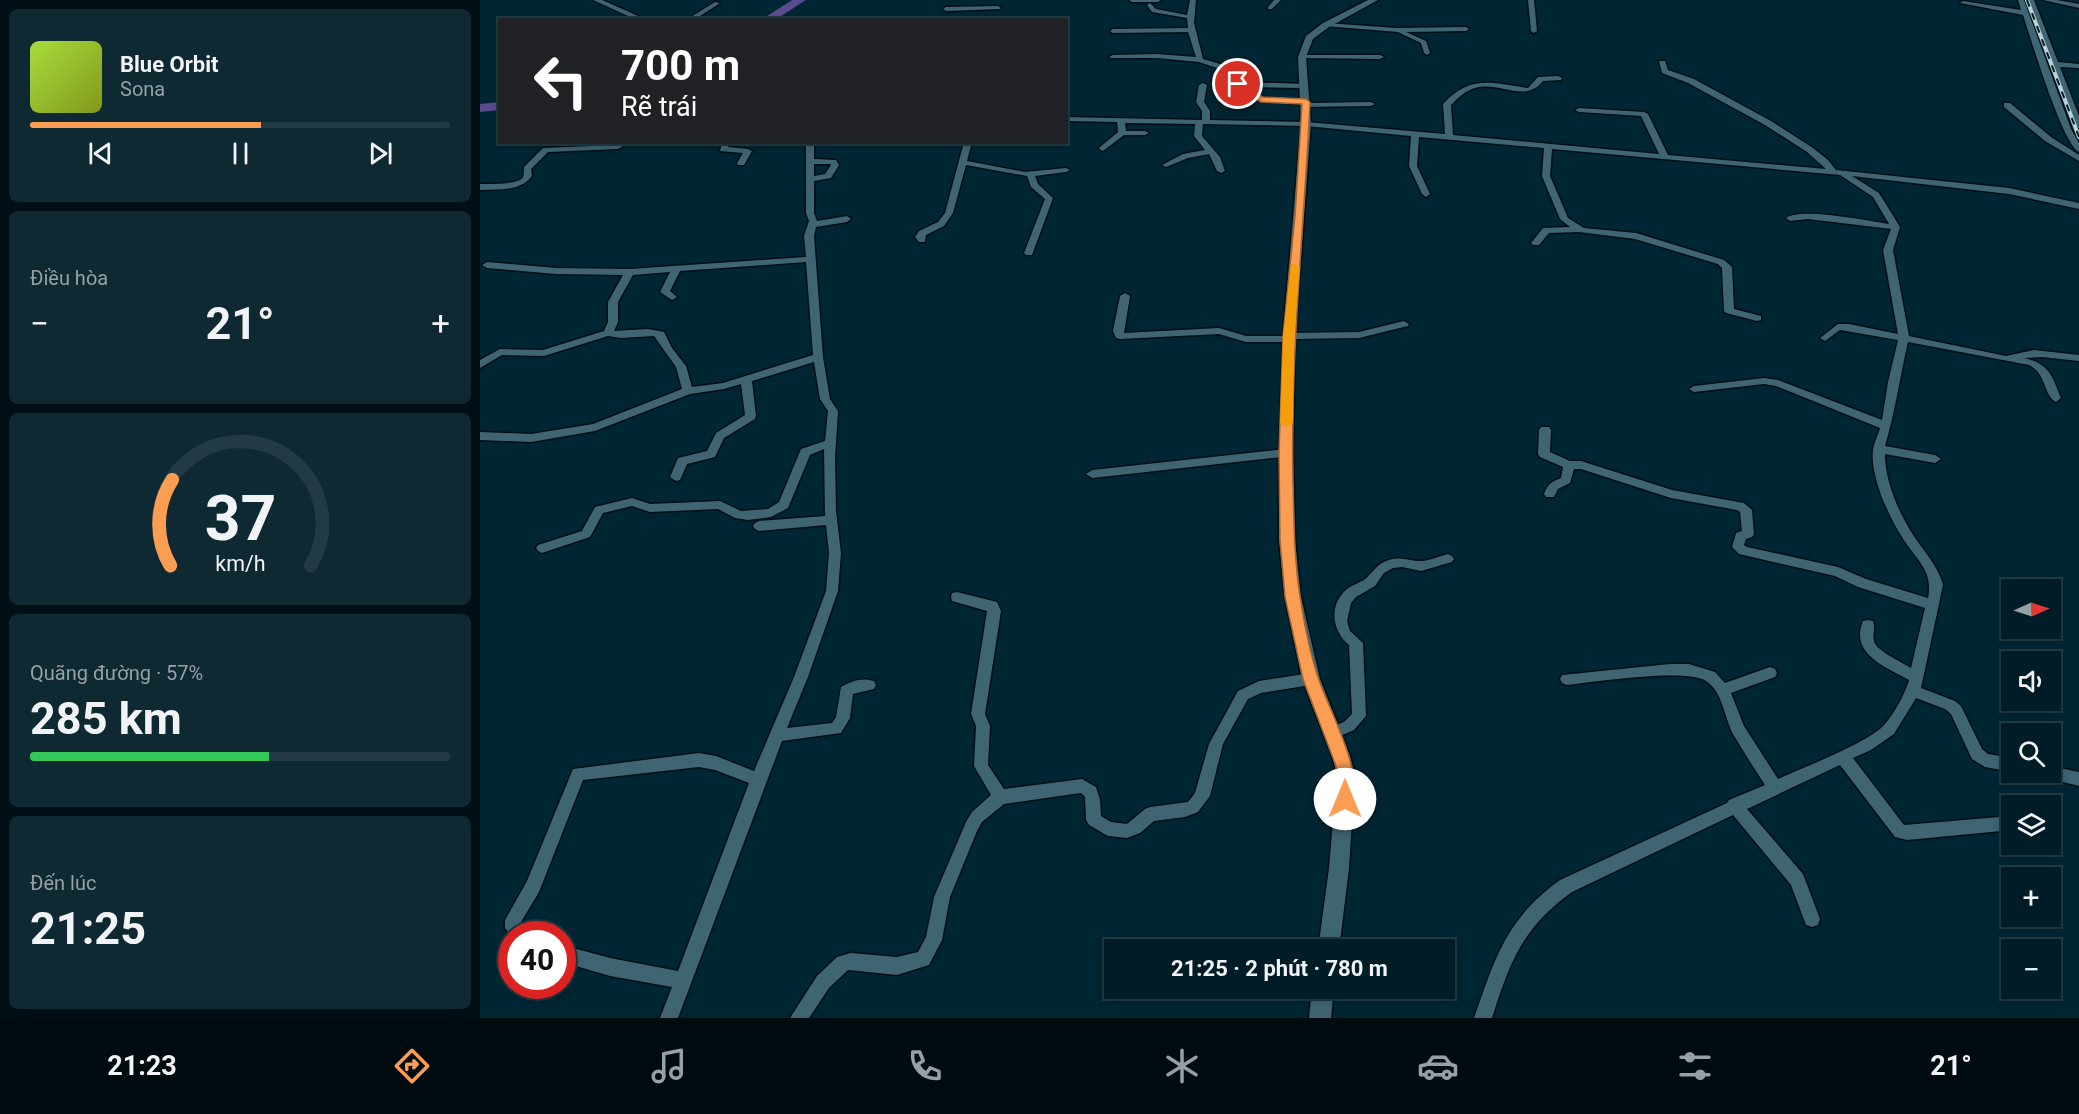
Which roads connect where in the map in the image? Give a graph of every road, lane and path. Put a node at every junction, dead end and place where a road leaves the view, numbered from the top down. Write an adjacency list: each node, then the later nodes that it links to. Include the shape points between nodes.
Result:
1 (596, 0): 21 (street)
2 (1000, 0): 16 (street)
3 (1132, 0): 4 (street)
4 (1158, 0)
5 (1193, 0): 20 (street)
6 (1278, 0): 17 (street)
7 (1374, 0): 24 (street)
8 (1532, 0): 29 (street)
9 (2021, 0): 19 (street)
10 (2031, 0): 38 (street)
11 (2046, 0): 15 (street)
12 (717, 3): 22 (street)
13 (1963, 3): 19 (street)
14 (1150, 5): 20 (street, via 1154,11)
15 (2079, 6)
16 (998, 8): 18 (street); 23 (street)
17 (1270, 8)
18 (946, 9)
19 (2025, 13): 64 (street, via 2067,129)
20 (1190, 17): 26 (street)
21 (638, 18)
22 (692, 18)
23 (1000, 18)
24 (1326, 25): 27 (street); 34 (street, via 1309,38)
25 (1466, 29): 27 (street)
26 (1191, 30): 28 (street); 36 (street)
27 (1397, 30): 31 (street)
28 (1113, 31)
29 (1534, 31)
30 (1438, 33): 31 (street)
31 (1406, 34): 32 (street, via 1424,42)
32 (1427, 53)
33 (1113, 57): 36 (street)
34 (1302, 57): 35 (street); 43 (street)
35 (1380, 57)
36 (1200, 60): 42 (street, via 1238,72 1242,77)
37 (1662, 63): 74 (street, via 1665,71 1699,85 1806,147)
38 (2054, 64): 39 (street); 53 (street)
39 (2079, 66)
40 (1558, 78): 57 (street, via 1541,79 1529,90 1470,85 1446,106)
41 (1203, 85): 51 (street)
42 (1238, 86): 43 (street); 44 (street); 45 (street, via 1261,99)
43 (1305, 86): 45 (street)
44 (1221, 88)
45 (1306, 103): 46 (street); 52 (street)
46 (1371, 104)
47 (2007, 105): 67 (street)
48 (1579, 110): 66 (street, via 1644,114)
49 (1068, 119): 50 (street)
50 (1121, 120): 51 (street); 54 (street)
51 (1203, 121): 52 (street); 65 (street, via 1198,136)
52 (1306, 124): 56 (street); 97 (street)
53 (2079, 126)
54 (1122, 133): 55 (street); 63 (street)
55 (1145, 133)
56 (1415, 134): 57 (street); 78 (street, via 1413,166)
57 (1449, 138): 62 (street)
58 (623, 144): 77 (street, via 546,150 527,169 528,176 521,183)
59 (725, 144): 70 (street, via 723,149 748,151)
60 (810, 144): 68 (street)
61 (967, 144): 69 (street)
62 (1548, 147): 66 (street); 84 (street, via 1546,176 1562,217)
63 (1103, 149)
64 (2079, 150)
65 (1210, 151): 71 (street); 73 (street)
66 (1665, 157): 74 (street)
67 (2079, 159)
68 (810, 161): 76 (street); 76 (street, via 835,165 828,176)
69 (962, 162): 75 (street); 85 (street, via 949,213 941,224 922,233)
70 (741, 163)
71 (1166, 165)
72 (1066, 170): 75 (street)
73 (1221, 171)
74 (1838, 173): 79 (street, via 1990,188); 83 (street, via 1876,195)
75 (1030, 174): 87 (street, via 1034,184 1049,198)
76 (810, 180): 82 (street)
77 (480, 187)
78 (1426, 194)
79 (2079, 206)
80 (1790, 218): 83 (street, via 1808,216)
81 (847, 219): 82 (street)
82 (811, 225): 88 (street)
83 (1896, 227): 98 (street, via 1888,250)
84 (1579, 229): 86 (street, via 1546,230); 94 (street, via 1636,236 1721,262 1727,267 1730,311)
85 (922, 240)
86 (1536, 243)
87 (1029, 253)
88 (812, 259): 90 (street); 100 (street)
89 (487, 265): 91 (street, via 556,272)
90 (677, 268): 91 (street); 93 (street, via 665,292)
91 (630, 272): 96 (street, via 616,294)
92 (1125, 296): 97 (street, via 1119,336 1219,331 1246,339)
93 (672, 297)
94 (1757, 318)
95 (1404, 324): 97 (street, via 1359,335)
96 (608, 333): 103 (street, via 544,353 500,352); 106 (street, via 660,334 681,366)
97 (1289, 337): 113 (street)
98 (1904, 337): 99 (street, via 1841,327); 102 (street); 108 (street)
99 (1825, 338)
100 (818, 357): 104 (street); 111 (street, via 825,399 833,414)
101 (2079, 358): 102 (street, via 2035,352)
102 (2006, 359): 107 (street, via 2030,361 2045,370)
103 (480, 365)
104 (746, 379): 106 (street); 117 (street, via 751,416 720,435 711,454 682,460)
105 (1694, 389): 108 (street, via 1778,383)
106 (688, 391): 110 (street, via 595,427 531,438)
107 (2056, 398)
108 (1886, 426): 112 (street)
109 (1545, 430): 115 (street, via 1544,454)
110 (480, 436)
111 (830, 443): 119 (street); 121 (street, via 805,452 784,505 771,513 748,516 720,505 650,508 632,502 599,510 586,534)
112 (1879, 449): 114 (street); 124 (street, via 1887,495 1906,534 1934,573 1937,585)
113 (1286, 453): 116 (street); 127 (street, via 1289,565)
114 (1935, 459)
115 (1569, 465): 118 (street, via 1566,480 1553,486); 124 (street, via 1593,468 1671,494 1740,506 1746,510 1748,534 1740,536 1738,547 1743,551 1838,572)
116 (1092, 474)
117 (676, 477)
118 (1550, 494)
119 (831, 520): 120 (street); 133 (street, via 835,553 832,591)
120 (759, 526)
121 (542, 548)
122 (1448, 559): 132 (street, via 1421,566 1390,564 1348,596 1340,621 1345,634 1356,643 1359,716)
123 (957, 597): 140 (street, via 992,606 978,714 984,735 981,766)
124 (1933, 605): 129 (street)
125 (1868, 626): 129 (street, via 1867,643 1874,653)
126 (1770, 673): 131 (street)
127 (1311, 679): 132 (street); 140 (street, via 1259,687 1243,695 1216,744 1202,796 1193,807 1150,814 1135,828 1120,832 1094,820 1093,795 1082,786)
128 (1567, 679): 131 (street, via 1689,670 1710,676)
129 (1914, 684): 134 (street, via 1889,730); 135 (street, via 1956,710 1977,754)
130 (869, 685): 133 (street, via 846,692 843,718 836,729)
131 (1723, 690): 139 (street, via 1738,729)
132 (1333, 733): 145 (street, via 1346,787)
133 (777, 735): 138 (street)
134 (1842, 756): 139 (street); 142 (street, via 1900,832)
135 (2001, 763)
136 (2061, 775): 137 (street)
137 (2079, 779)
138 (758, 780): 144 (street, via 699,760 578,774 532,886); 147 (street)
139 (1774, 786): 141 (street)
140 (1000, 797): 150 (street, via 970,827 942,897 934,940 923,959 897,966 843,963 823,982)
141 (1734, 806): 143 (street, via 1797,880); 152 (street, via 1545,899 1506,952)
142 (2001, 824)
143 (1812, 919)
144 (513, 921)
145 (1330, 939)
146 (576, 957): 147 (street)
147 (683, 980): 149 (street)
148 (1322, 999): 151 (street)
149 (669, 1018)
150 (799, 1018)
151 (1320, 1018)
152 (1483, 1018)

